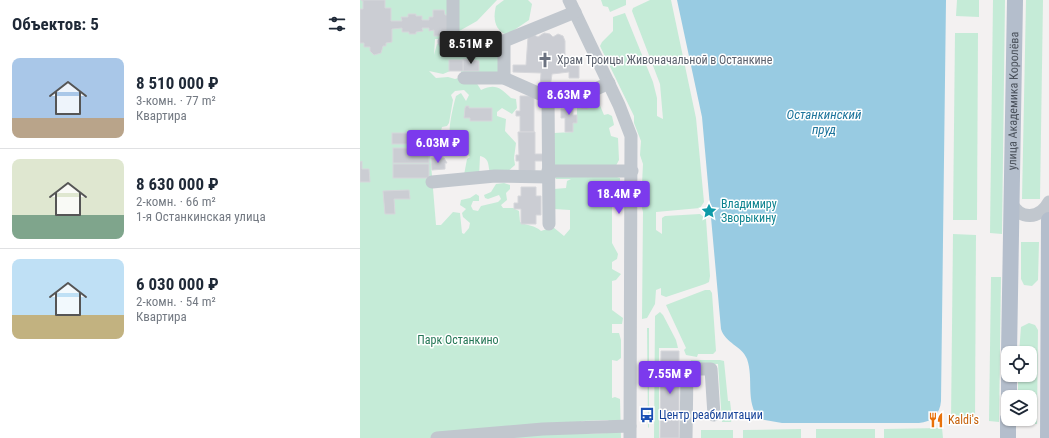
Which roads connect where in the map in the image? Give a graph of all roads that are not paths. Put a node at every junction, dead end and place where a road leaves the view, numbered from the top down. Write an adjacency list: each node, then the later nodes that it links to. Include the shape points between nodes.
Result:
1 (453, 0): 5 (street)
2 (569, 0): 4 (street)
3 (1015, 0): 15 (main road, улица Академика Королёва)
4 (575, 12): 6 (street); 10 (street)
5 (453, 31)
6 (504, 41): 7 (street); 9 (street)
7 (444, 42)
8 (464, 78): 9 (street)
9 (504, 78): 11 (street, via 540,94)
10 (609, 83): 11 (street, via 585,94); 12 (street, via 629,128)
11 (548, 94): 13 (street)
12 (632, 171): 13 (street); 22 (street)
13 (548, 174): 14 (street, via 510,171 494,176); 18 (street)
14 (432, 182)
15 (1011, 202): 16 (street, via 1019,213 1030,216 1041,213); 19 (main road, улица Академика Королёва)
16 (1049, 202)
17 (1049, 220): 26 (main road)
18 (548, 224)
19 (1009, 346)
20 (714, 416): 24 (street, via 711,369 687,369)
21 (1008, 426): 25 (main road)
22 (630, 432): 23 (street, via 543,429)
23 (437, 438)
24 (686, 438)
25 (1008, 438)
26 (1048, 438)

